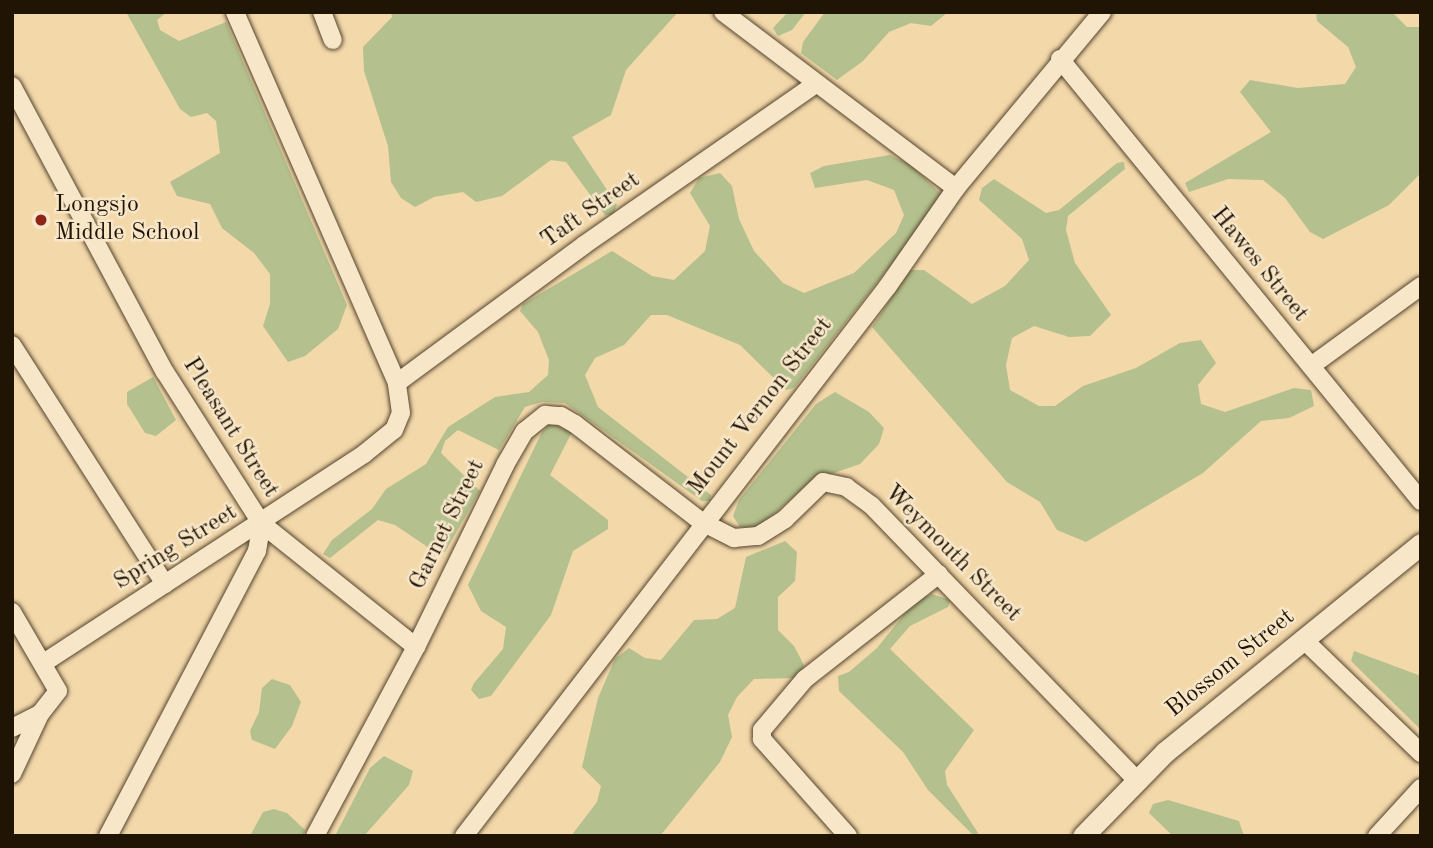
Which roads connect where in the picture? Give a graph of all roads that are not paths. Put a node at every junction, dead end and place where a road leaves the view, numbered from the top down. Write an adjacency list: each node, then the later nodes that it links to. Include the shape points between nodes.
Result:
1 (235, 12): 13 (street)
2 (322, 12): 5 (street)
3 (723, 12): 7 (street)
4 (1102, 12): 6 (street, Mount Vernon Street)
5 (333, 40)
6 (1060, 59): 9 (street, Mount Vernon Street); 12 (street, Hawes Street)
7 (816, 84): 9 (street); 13 (street, Taft Street)
8 (12, 86): 16 (street, Pleasant Street, via 158,361)
9 (956, 188): 15 (street, Mount Vernon Street, via 888,286)
10 (1421, 286): 12 (street)
11 (12, 345): 19 (street)
12 (1311, 366): 14 (street, Hawes Street)
13 (397, 383): 16 (street, Spring Street, via 401,413 389,435)
14 (1421, 501)
15 (702, 522): 18 (street, Weymouth Street, via 734,538 758,536 785,519 823,482 836,482 872,506); 22 (street, Garnet Street, via 575,424 561,416 541,416 526,430 505,464); 32 (street, Mount Vernon Street)
16 (262, 524): 19 (street, Spring Street, via 242,532); 22 (street); 30 (street, Pleasant Street, via 257,551)
17 (1421, 544): 21 (street, Blossom Street)
18 (939, 574): 28 (street, Weymouth Street); 33 (street, via 805,679 762,730 762,739)
19 (165, 583): 23 (street, Spring Street)
20 (12, 612): 23 (street)
21 (1303, 639): 26 (street); 28 (street, Blossom Street)
22 (416, 648): 31 (street, Garnet Street)
23 (45, 662): 24 (street, via 58,691)
24 (40, 714): 25 (street); 27 (street)
25 (12, 728)
26 (1421, 753)
27 (12, 774)
28 (1137, 780): 34 (street, Blossom Street)
29 (1421, 788): 35 (street)
30 (108, 836)
31 (315, 836)
32 (464, 836)
33 (848, 836)
34 (1083, 836)
35 (1377, 836)

